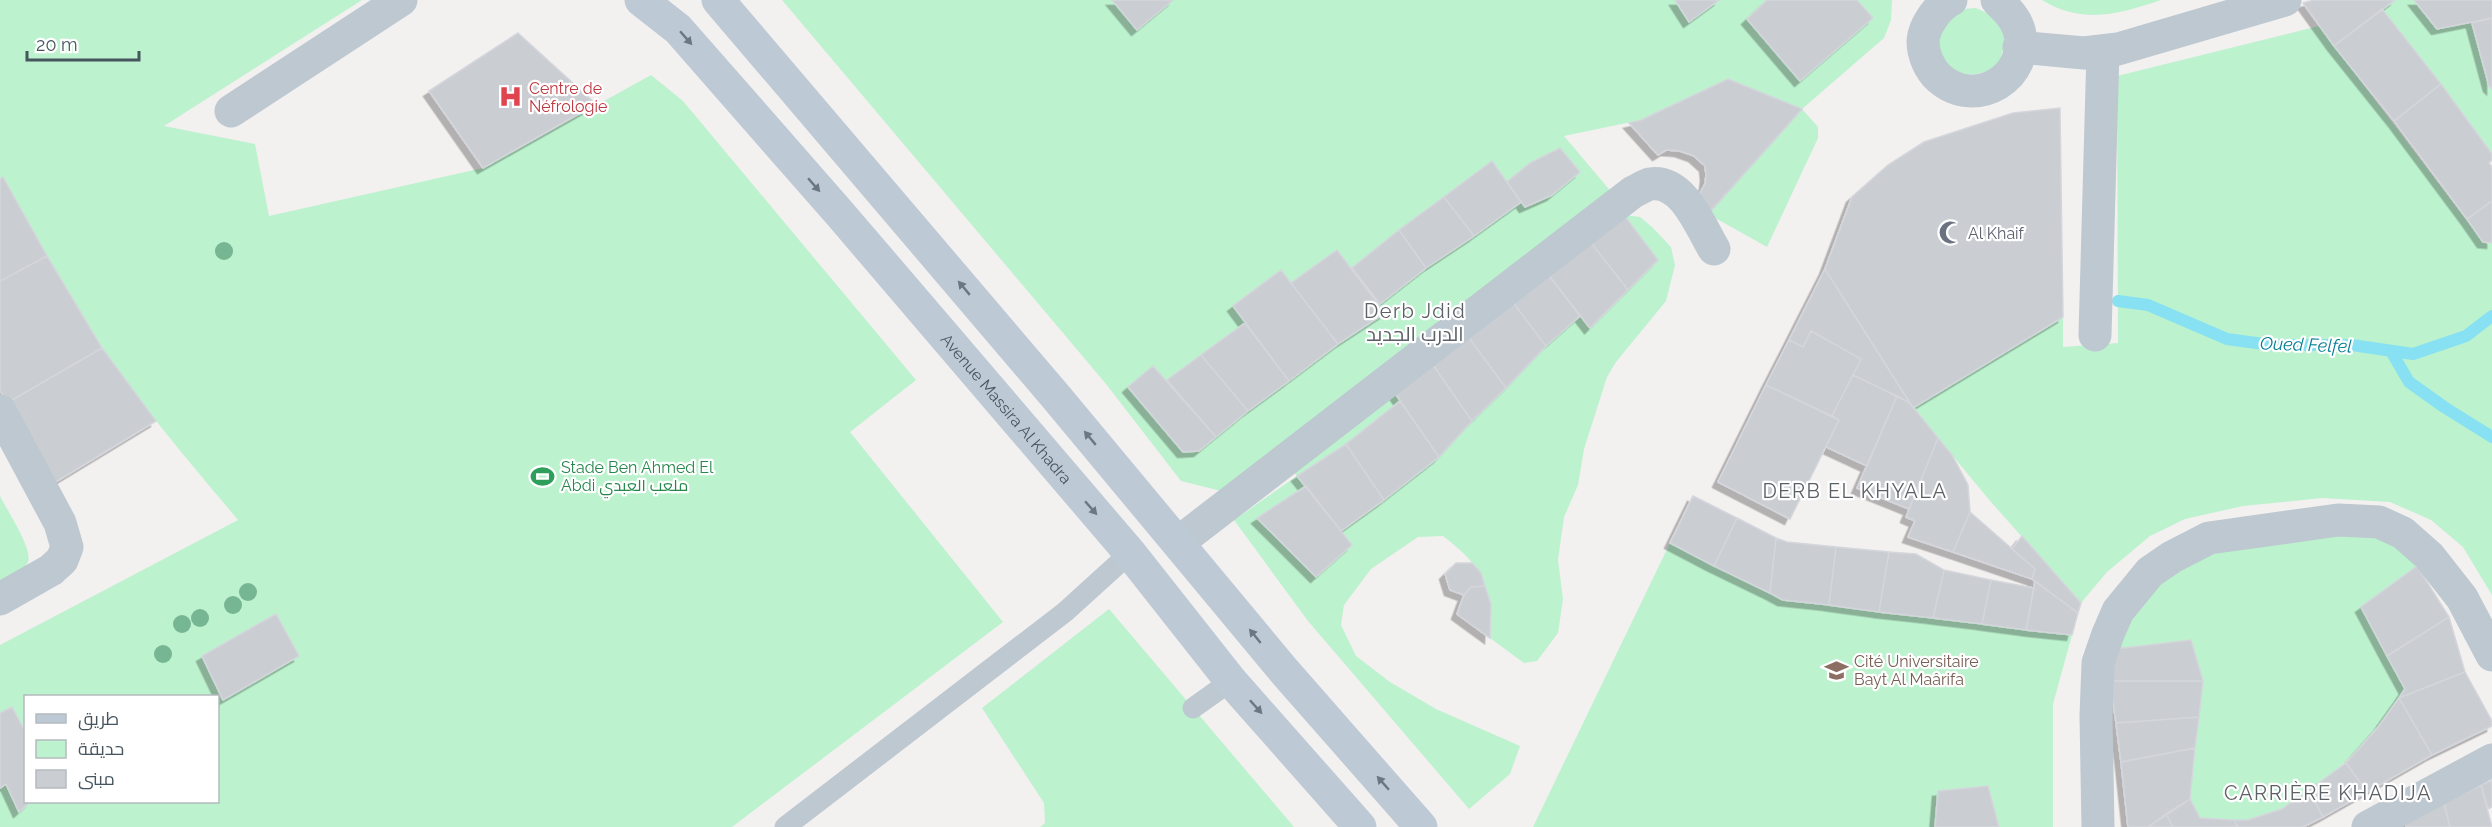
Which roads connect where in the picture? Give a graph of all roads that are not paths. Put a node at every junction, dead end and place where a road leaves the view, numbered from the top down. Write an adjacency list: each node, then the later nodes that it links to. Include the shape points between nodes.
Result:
1 (401, 0): 9 (street)
2 (641, 0): 14 (street, Avenue Massira Al Khadra, one-way to 14, via 684,36)
3 (718, 0): 13 (street, one-way to 3)
4 (1951, 0): 7 (street, via 1938,10 1923,36 1926,59 1934,74 1946,84 1978,92 1995,86 2018,58)
5 (1997, 0): 7 (street, via 2019,30)
6 (2285, 0): 8 (street)
7 (2019, 47): 8 (street)
8 (2103, 51): 11 (street)
9 (231, 111)
10 (1714, 249): 13 (street, via 1677,189 1650,184 1633,192)
11 (2095, 335)
12 (0, 411): 15 (street, via 60,523 67,547 62,560 51,570)
13 (1179, 542): 22 (street, one-way to 13, via 1285,672)
14 (1130, 553): 17 (street, Avenue Massira Al Khadra); 20 (lane, via 1065,612)
15 (0, 599)
16 (2492, 655): 23 (street, via 2462,598 2429,556 2403,533 2379,522 2338,519 2209,538 2150,572 2118,610 2108,634 2098,663)
17 (1232, 681): 18 (lane); 21 (street, Avenue Massira Al Khadra, one-way to 21)
18 (1193, 708)
19 (2492, 760): 24 (street)
20 (785, 827)
21 (1360, 827)
22 (1421, 827)
23 (2098, 827)
24 (2368, 827)

